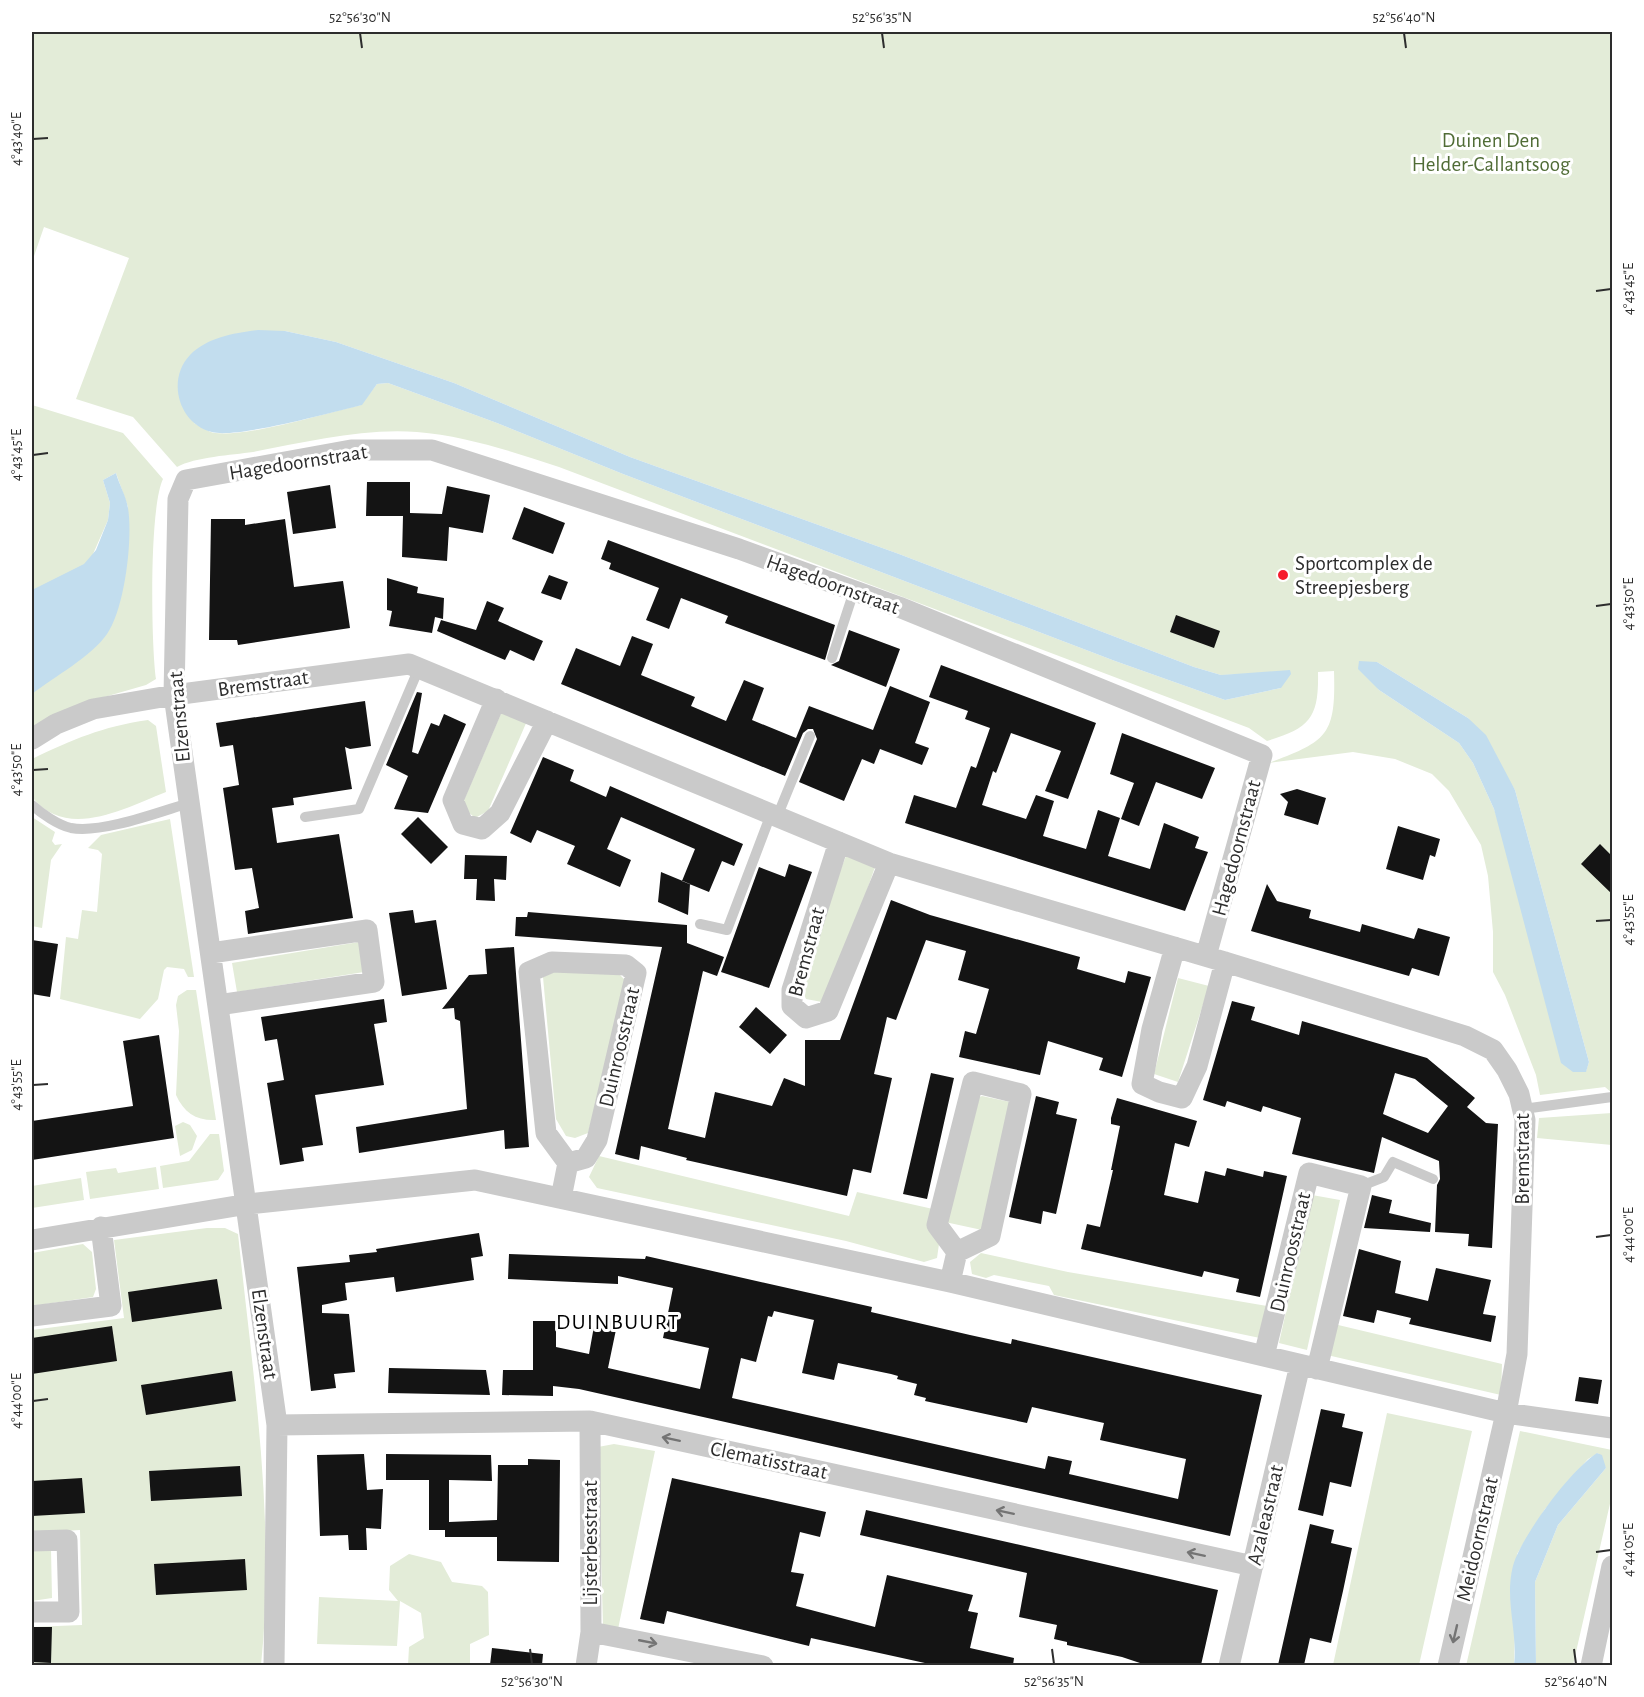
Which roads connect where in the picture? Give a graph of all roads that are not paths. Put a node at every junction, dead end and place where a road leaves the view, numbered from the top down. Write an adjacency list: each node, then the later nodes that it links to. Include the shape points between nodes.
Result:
1 (186, 480): 2 (street, Hagedoornstraat, via 351,450 432,450 739,549); 5 (street, Elzenstraat, via 178,499)
2 (854, 591): 3 (lane); 19 (street, Hagedoornstraat, via 1262,755)
3 (832, 658)
4 (418, 668): 5 (street, Bremstraat, via 409,664); 6 (street, Bremstraat); 13 (lane, via 359,809)
5 (174, 695): 9 (street, Bremstraat, via 93,709); 10 (street, Elzenstraat)
6 (496, 699): 7 (street, Bremstraat); 7 (street, via 453,800 464,824 482,829 500,813)
7 (547, 721): 12 (street, Bremstraat)
8 (810, 736): 12 (lane)
9 (32, 739)
10 (189, 803): 11 (lane, via 91,829 70,828); 18 (street, Elzenstraat)
11 (32, 805)
12 (774, 816): 14 (street, Bremstraat); 16 (lane, via 726,930)
13 (305, 817)
14 (839, 842): 15 (street, Bremstraat); 15 (street, Bremstraat, via 792,990 792,1006 806,1018 828,1011)
15 (889, 863): 17 (street, Bremstraat)
16 (700, 924)
17 (1175, 947): 19 (street, Bremstraat); 19 (street, via 1152,1029 1142,1084 1159,1092 1182,1098 1197,1066)
18 (211, 953): 20 (street, Elzenstraat); 20 (street, via 367,930 375,982)
19 (1216, 959): 22 (street, Bremstraat, via 1465,1036 1493,1050 1520,1094)
20 (218, 1005): 27 (street, Elzenstraat)
21 (1612, 1097): 22 (lane)
22 (1523, 1109): 35 (street, Bremstraat, via 1517,1354)
23 (568, 1163): 23 (street, Duinroosstraat, via 546,1133 529,972 552,962 626,965 636,973 597,1140 586,1158); 26 (street)
24 (1432, 1179): 25 (lane, via 1393,1162 1384,1178)
25 (1361, 1186): 33 (street, Duinroosstraat, via 1309,1173); 34 (street)
26 (561, 1198): 27 (street, via 475,1179); 31 (street)
27 (248, 1204): 28 (street); 37 (street, Elzenstraat)
28 (101, 1227): 29 (street); 32 (street, via 111,1306)
29 (32, 1240)
30 (957, 1252): 30 (street, via 990,1236 1021,1094 973,1082 937,1225); 31 (street)
31 (950, 1282): 33 (street)
32 (32, 1316)
33 (1264, 1356): 34 (street)
34 (1308, 1367): 35 (street); 40 (street, Azaleastraat)
35 (1506, 1413): 38 (street); 49 (street, Meidoornstraat, one-way to 49)
36 (590, 1421): 37 (street, Clematisstraat); 40 (street, Clematisstraat, one-way to 36); 43 (street, Lijsterbesstraat)
37 (277, 1425): 45 (street, Elzenstraat)
38 (1612, 1428)
39 (32, 1541): 42 (street, via 68,1540 69,1612)
40 (1253, 1566): 48 (street, Azaleastraat)
41 (1612, 1566): 44 (street)
42 (32, 1612)
43 (591, 1632): 46 (street, Lijsterbesstraat); 47 (street, one-way to 47)
44 (1600, 1654)
45 (274, 1665)
46 (586, 1665)
47 (763, 1665)
48 (1230, 1665)
49 (1448, 1665)

